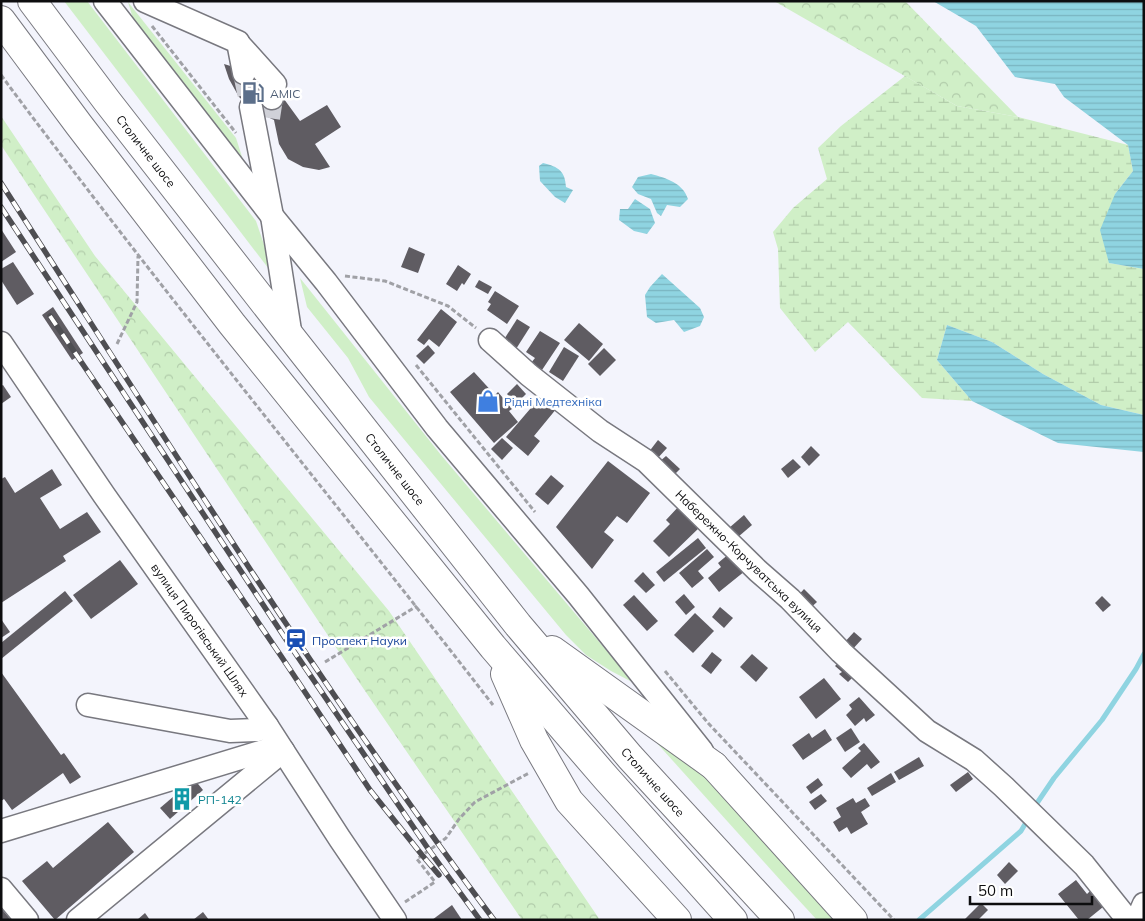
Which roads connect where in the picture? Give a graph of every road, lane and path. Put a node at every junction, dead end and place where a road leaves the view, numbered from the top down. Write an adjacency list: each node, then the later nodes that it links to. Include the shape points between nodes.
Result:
1 (32, 1): 12 (main road, Столичне шосе)
2 (105, 1): 9 (street)
3 (148, 12): 5 (street); 8 (path)
4 (1, 20): 20 (main road, via 232,324)
5 (238, 42): 6 (street); 9 (street, via 274,84 264,107 262,164)
6 (244, 72)
7 (1, 75): 10 (path)
8 (239, 137)
9 (272, 216): 12 (street); 27 (street, via 437,428 578,595)
10 (138, 255): 15 (path, via 137,302); 18 (path)
11 (349, 284): 13 (path, via 343,276 385,281 448,306)
12 (291, 337): 19 (main road, Столичне шосе)
13 (490, 340): 40 (street, Набережно-Корчуватська вулиця, via 600,431 646,461 841,652 927,730 974,760 1031,813 1084,865)
14 (1, 343): 25 (street, вулиця Пирогівський Шлях)
15 (117, 344)
16 (412, 361): 17 (path)
17 (538, 515)
18 (417, 606): 21 (path); 24 (path)
19 (518, 625): 27 (main road); 37 (main road, Столичне шосе, via 630,757)
20 (493, 647): 35 (main road, via 534,740 569,801); 36 (main road)
21 (325, 662)
22 (664, 670): 39 (path, via 708,724)
23 (88, 705): 25 (street, via 230,731 258,730)
24 (494, 706)
25 (268, 726): 26 (street, вулиця Пирогівський Шлях)
26 (283, 751): 29 (street, via 270,749); 32 (street, вулиця Пирогівський Шлях); 34 (street)
27 (714, 766): 38 (main road)
28 (532, 779): 32 (path, via 529,773 475,802 446,838 417,859 435,882)
29 (1, 831)
30 (1, 889): 33 (street)
31 (1144, 904): 41 (street)
32 (392, 916)
33 (27, 920)
34 (78, 920)
35 (677, 920)
36 (733, 920)
37 (780, 920)
38 (853, 920)
39 (894, 920)
40 (1128, 920)
41 (1138, 920)

